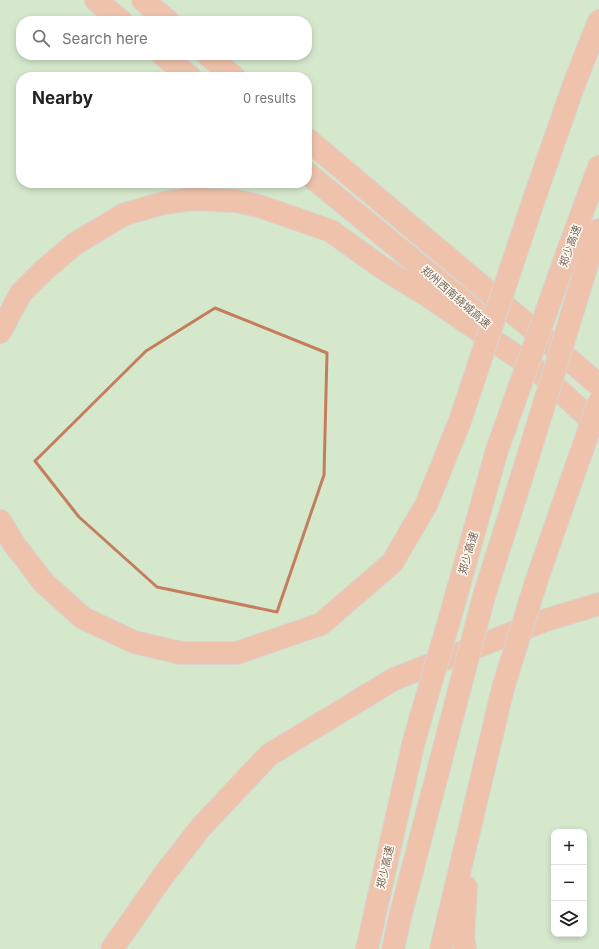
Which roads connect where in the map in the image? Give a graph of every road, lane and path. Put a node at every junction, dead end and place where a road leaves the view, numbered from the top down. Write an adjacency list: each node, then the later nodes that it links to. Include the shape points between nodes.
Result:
1 (96, 0): 3 (highway)
2 (143, 0): 4 (highway)
3 (115, 16)
4 (162, 16)
5 (599, 21): 19 (highway, bridge, via 533,202 460,421 426,505 392,563 321,624 237,653 181,653 134,642 82,618 44,583)
6 (169, 60): 8 (highway)
7 (214, 60): 9 (highway)
8 (184, 72)
9 (228, 72)
10 (312, 143): 16 (highway)
11 (599, 167): 23 (highway, 郑少高速, bridge, via 497,450 413,745)
12 (312, 177): 15 (highway, 郑州西南绕城高速, via 463,301)
13 (599, 230): 24 (highway, 郑少高速, bridge, via 484,596)
14 (0, 332): 15 (highway, via 21,293 44,271 76,243 125,214 164,203 194,199 236,201 259,206 331,231)
15 (541, 373): 18 (highway, 郑州西南绕城高速)
16 (599, 385)
17 (599, 402): 21 (highway, bridge, via 537,579 503,688)
18 (599, 427)
19 (0, 521)
20 (599, 604): 22 (highway, via 546,620 394,679 269,755 201,827)
21 (474, 808): 25 (highway); 26 (highway, via 465,896 463,937)
22 (112, 949)
23 (367, 949)
24 (393, 949)
25 (441, 949)
26 (466, 949)

